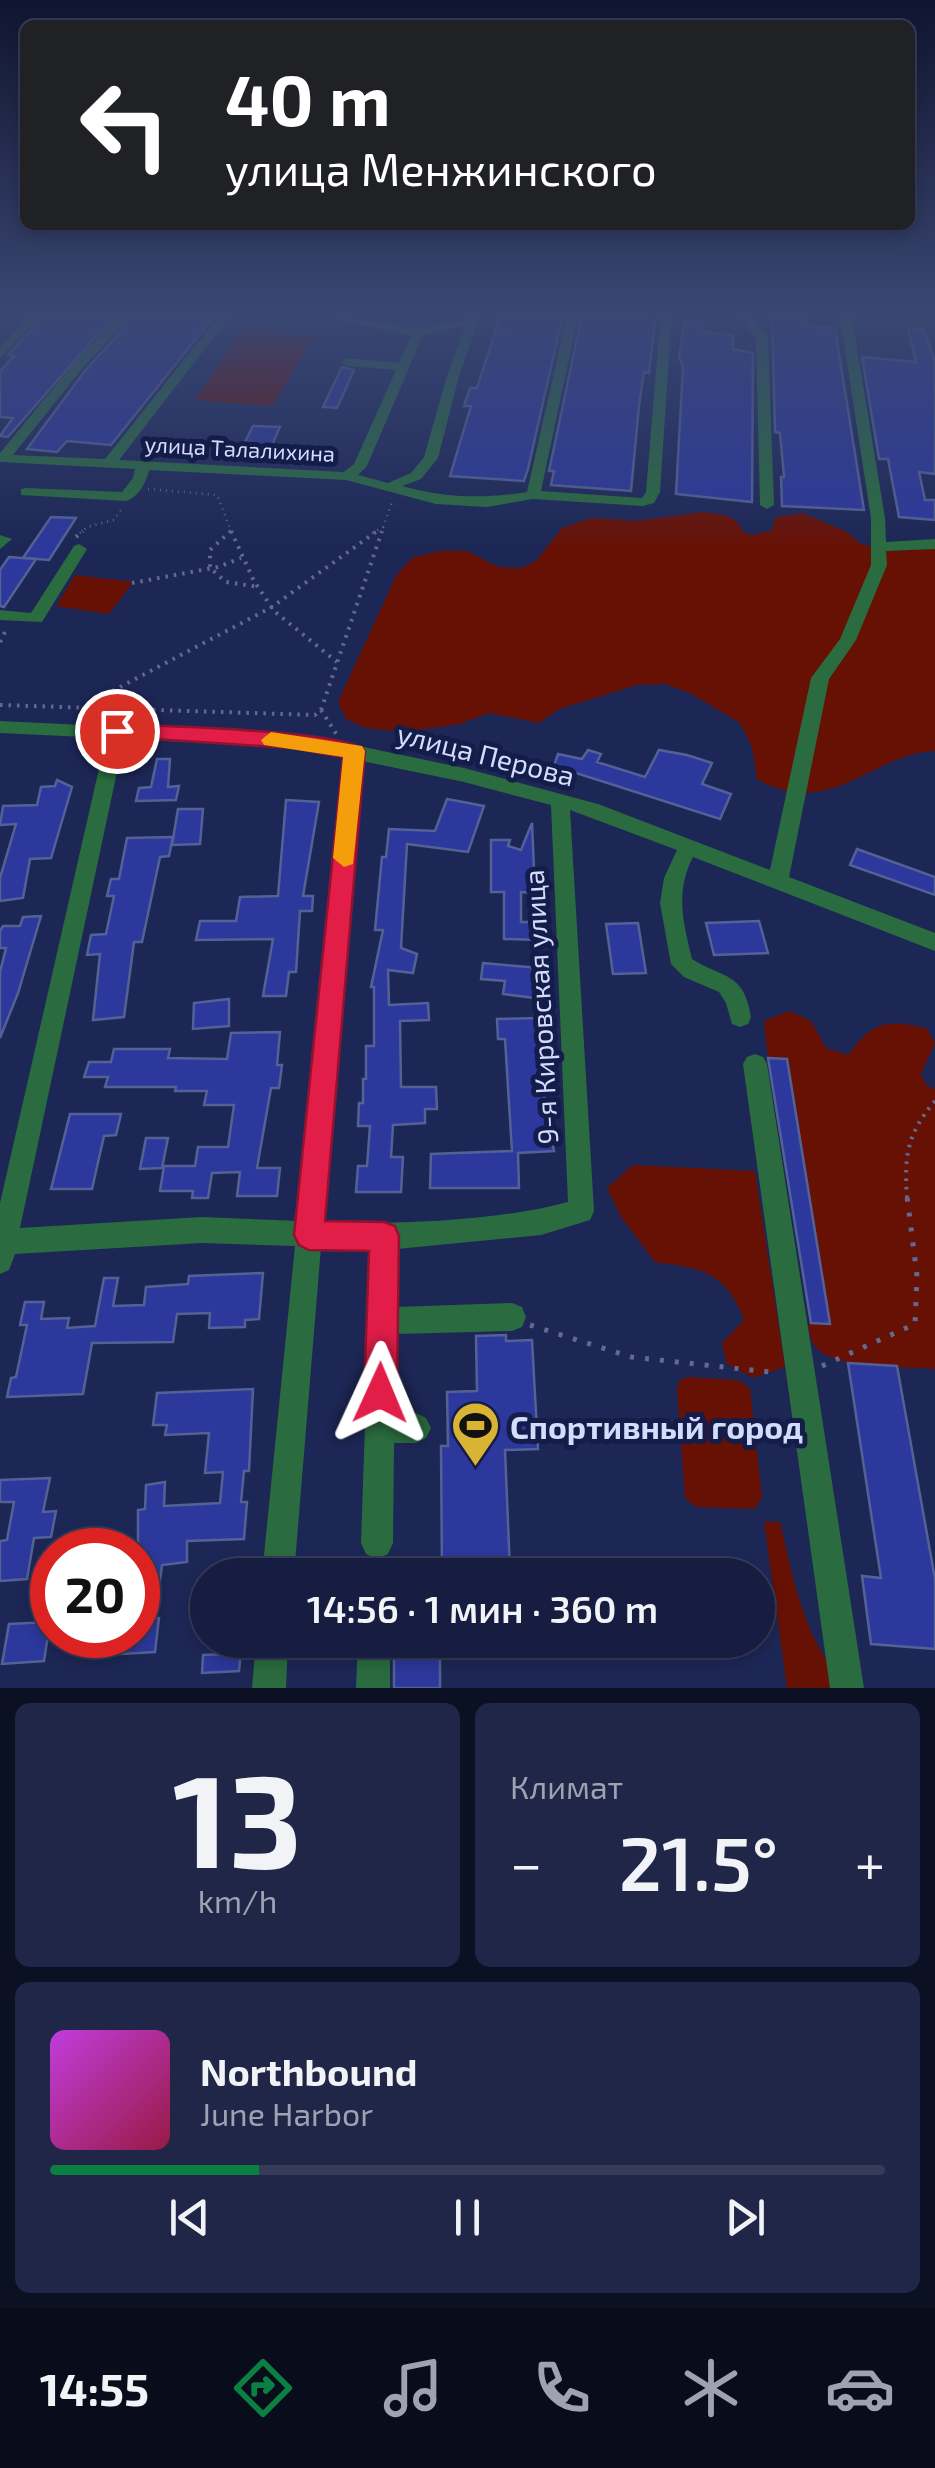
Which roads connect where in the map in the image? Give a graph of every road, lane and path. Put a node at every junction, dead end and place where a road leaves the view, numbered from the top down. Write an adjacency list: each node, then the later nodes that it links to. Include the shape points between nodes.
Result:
1 (59, 390): 9 (street)
2 (167, 390): 10 (street)
3 (394, 390): 12 (street, via 360,466)
4 (450, 390): 13 (street, via 432,458)
5 (556, 390): 16 (street)
6 (659, 390): 16 (street, улица Талалихина, via 649,500)
7 (764, 390): 17 (street)
8 (858, 390): 22 (street)
9 (5, 460): 10 (street, улица Талалихина)
10 (109, 463): 11 (street, улица Талалихина)
11 (142, 466): 12 (street, улица Талалихина); 14 (street)
12 (347, 476): 13 (street, улица Талалихина)
13 (397, 484): 16 (street, улица Талалихина, via 417,496 474,502); 18 (path)
14 (134, 490): 15 (street, via 120,498); 19 (path, via 217,495); 21 (path, via 114,520 87,527)
15 (26, 492)
16 (533, 496)
17 (767, 505)
18 (385, 526): 27 (path); 29 (path)
19 (231, 531): 23 (path); 24 (path, via 210,550)
20 (935, 544): 22 (street)
21 (76, 545): 28 (street, via 36,618)
22 (879, 548): 38 (street, via 875,582 848,640 820,678)
23 (241, 558): 24 (path); 26 (path)
24 (210, 567): 25 (path); 26 (path, via 226,582)
25 (132, 583)
26 (259, 586): 27 (path)
27 (272, 607): 29 (path); 31 (path, via 158,664)
28 (0, 615)
29 (337, 662): 31 (path, via 314,714)
30 (0, 705): 31 (path)
31 (93, 708): 33 (path)
32 (0, 727): 33 (street, улица Перова)
33 (87, 730): 34 (street, улица Перова)
34 (117, 731): 35 (street, улица Перова); 44 (street)
35 (354, 751): 36 (street, улица Перова); 42 (street)
36 (560, 800): 37 (street, улица Перова); 43 (street, 9-я Кировская улица, via 580,1211 541,1222)
37 (690, 846): 38 (street, улица Перова); 40 (street, via 667,895 682,964 722,980 733,991)
38 (778, 880): 39 (street, улица Перова)
39 (935, 942)
40 (740, 1017)
41 (755, 1064): 55 (street)
42 (309, 1235): 43 (street); 44 (street, via 202,1230); 50 (street)
43 (384, 1236): 46 (street)
44 (2, 1248)
45 (512, 1318): 46 (street)
46 (382, 1321): 48 (street)
47 (416, 1428): 48 (street)
48 (380, 1429): 49 (street)
49 (376, 1543)
50 (280, 1558)
51 (271, 1658): 53 (street)
52 (374, 1658): 54 (street)
53 (269, 1688)
54 (373, 1688)
55 (847, 1688)

